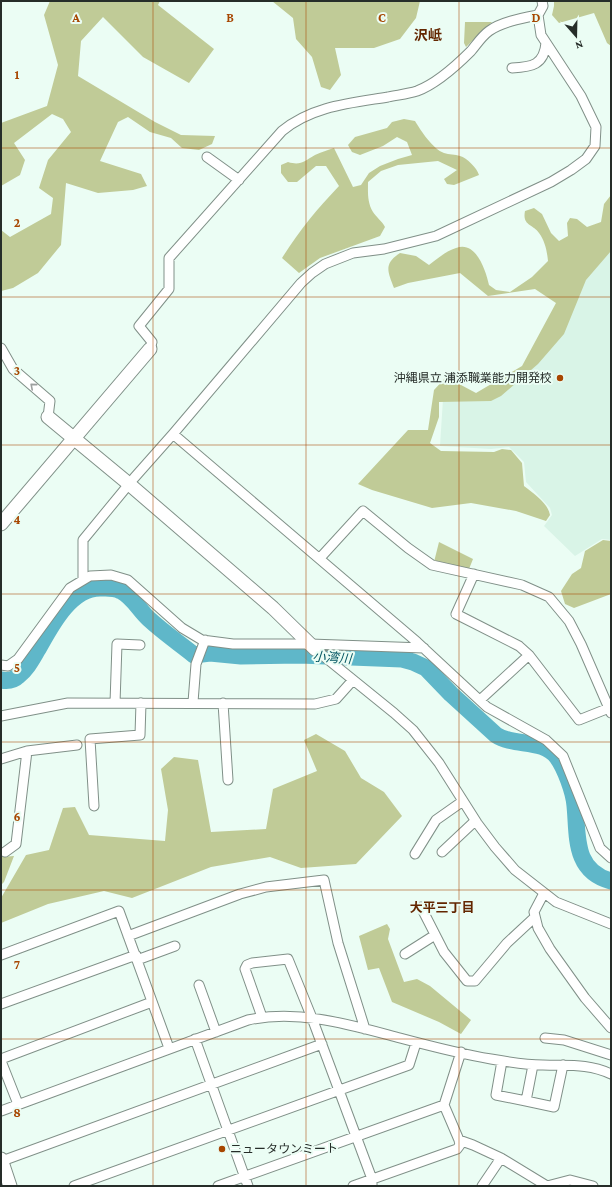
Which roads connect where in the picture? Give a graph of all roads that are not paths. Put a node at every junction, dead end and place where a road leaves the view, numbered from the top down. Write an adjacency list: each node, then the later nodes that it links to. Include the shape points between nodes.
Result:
1 (542, 1): 2 (street, via 543,6)
2 (538, 15): 3 (street, via 541,35); 6 (street, via 515,20 490,30 459,63 418,91 323,108 293,122 282,131)
3 (546, 43): 4 (street, via 540,61); 10 (street, via 581,96 596,127 595,146 586,159 551,182 436,236 384,249 353,253 325,264 296,289)
4 (512, 68)
5 (207, 156): 6 (street)
6 (240, 180): 8 (street, via 169,258 169,289 139,326 152,342)
7 (1, 348): 9 (street, one-way to 7, via 50,401 13,369)
8 (150, 349): 11 (street)
9 (48, 418): 11 (street)
10 (173, 434): 12 (street); 14 (street)
11 (73, 438): 12 (street); 13 (street)
12 (129, 484): 16 (street, via 83,540); 19 (street, via 273,608)
13 (1, 524)
14 (320, 558): 15 (street, via 363,510 432,565); 20 (street)
15 (474, 574): 21 (street, via 456,614 519,646); 29 (street, via 522,585 549,597 569,621)
16 (83, 579): 17 (street, via 111,575 128,580 182,628); 22 (street, via 70,588 18,659 8,666)
17 (204, 640): 19 (street, via 233,644); 25 (street, via 196,664)
18 (140, 645): 26 (street, via 117,644)
19 (313, 646): 20 (street); 23 (street)
20 (424, 648): 24 (street)
21 (529, 655): 24 (street); 29 (street, via 579,720)
22 (1, 665)
23 (353, 680): 28 (street, via 336,699 315,704); 35 (street, via 413,730 439,763)
24 (480, 700): 41 (street, via 487,707 546,740 563,756 600,848)
25 (193, 702): 27 (street); 28 (street)
26 (115, 703): 27 (street); 30 (street, via 68,703)
27 (141, 703): 36 (street, via 140,735 90,738)
28 (223, 703): 34 (street)
29 (610, 711)
30 (1, 716)
31 (77, 745): 32 (street)
32 (27, 751): 33 (street); 38 (street, via 16,844)
33 (1, 759)
34 (228, 780)
35 (463, 801): 37 (street); 40 (street, via 436,820)
36 (94, 806)
37 (475, 821): 39 (street); 42 (street, via 515,870)
38 (5, 852)
39 (442, 852)
40 (415, 854)
41 (611, 858)
42 (544, 893): 44 (street, via 534,912); 45 (street, via 556,902)
43 (421, 907): 46 (street)
44 (535, 918): 46 (street, via 507,943 475,981 467,981 444,952); 57 (street, via 550,949 585,998)
45 (611, 924)
46 (435, 935): 49 (street)
47 (128, 936): 50 (street, via 118,911); 51 (street); 58 (street, via 240,894 266,887 324,880 338,943)
48 (175, 946): 51 (street)
49 (405, 954)
50 (1, 955)
51 (136, 957): 53 (street); 54 (street)
52 (199, 985): 59 (street)
53 (152, 1002): 64 (street); 67 (street)
54 (1, 1004)
55 (262, 1017): 56 (street); 56 (street, via 245,969 252,963 288,959); 59 (street)
56 (312, 1018): 58 (street); 63 (street)
57 (611, 1028)
58 (365, 1029): 62 (street)
59 (216, 1032): 61 (street)
60 (545, 1038): 66 (street, via 564,1040)
61 (195, 1039): 64 (street); 72 (street)
62 (416, 1043): 65 (street); 73 (street, via 409,1065)
63 (322, 1044): 72 (street); 73 (street)
64 (169, 1048): 75 (street)
65 (461, 1052): 68 (street); 76 (street)
66 (611, 1055)
67 (1, 1060): 75 (street)
68 (502, 1061): 69 (street); 74 (street, via 496,1094)
69 (533, 1065): 70 (street); 74 (street)
70 (563, 1065): 71 (street, via 587,1066); 74 (street, via 554,1107)
71 (611, 1074)
72 (211, 1084): 78 (street); 82 (street)
73 (339, 1090): 78 (street); 79 (street)
74 (526, 1101)
75 (18, 1104): 77 (street)
76 (444, 1105): 79 (street); 80 (street)
77 (1, 1111)
78 (228, 1130): 83 (street); 86 (street)
79 (356, 1136): 83 (street); 84 (street)
80 (459, 1140): 81 (street); 84 (street, via 460,1145 457,1149)
81 (501, 1158): 90 (street); 91 (street, via 547,1186 570,1180)
82 (1, 1160): 85 (street)
83 (245, 1176): 87 (street); 88 (street)
84 (372, 1183): 89 (street)
85 (10, 1186)
86 (74, 1186)
87 (218, 1186)
88 (248, 1186)
89 (353, 1186)
90 (482, 1186)
91 (593, 1186)

